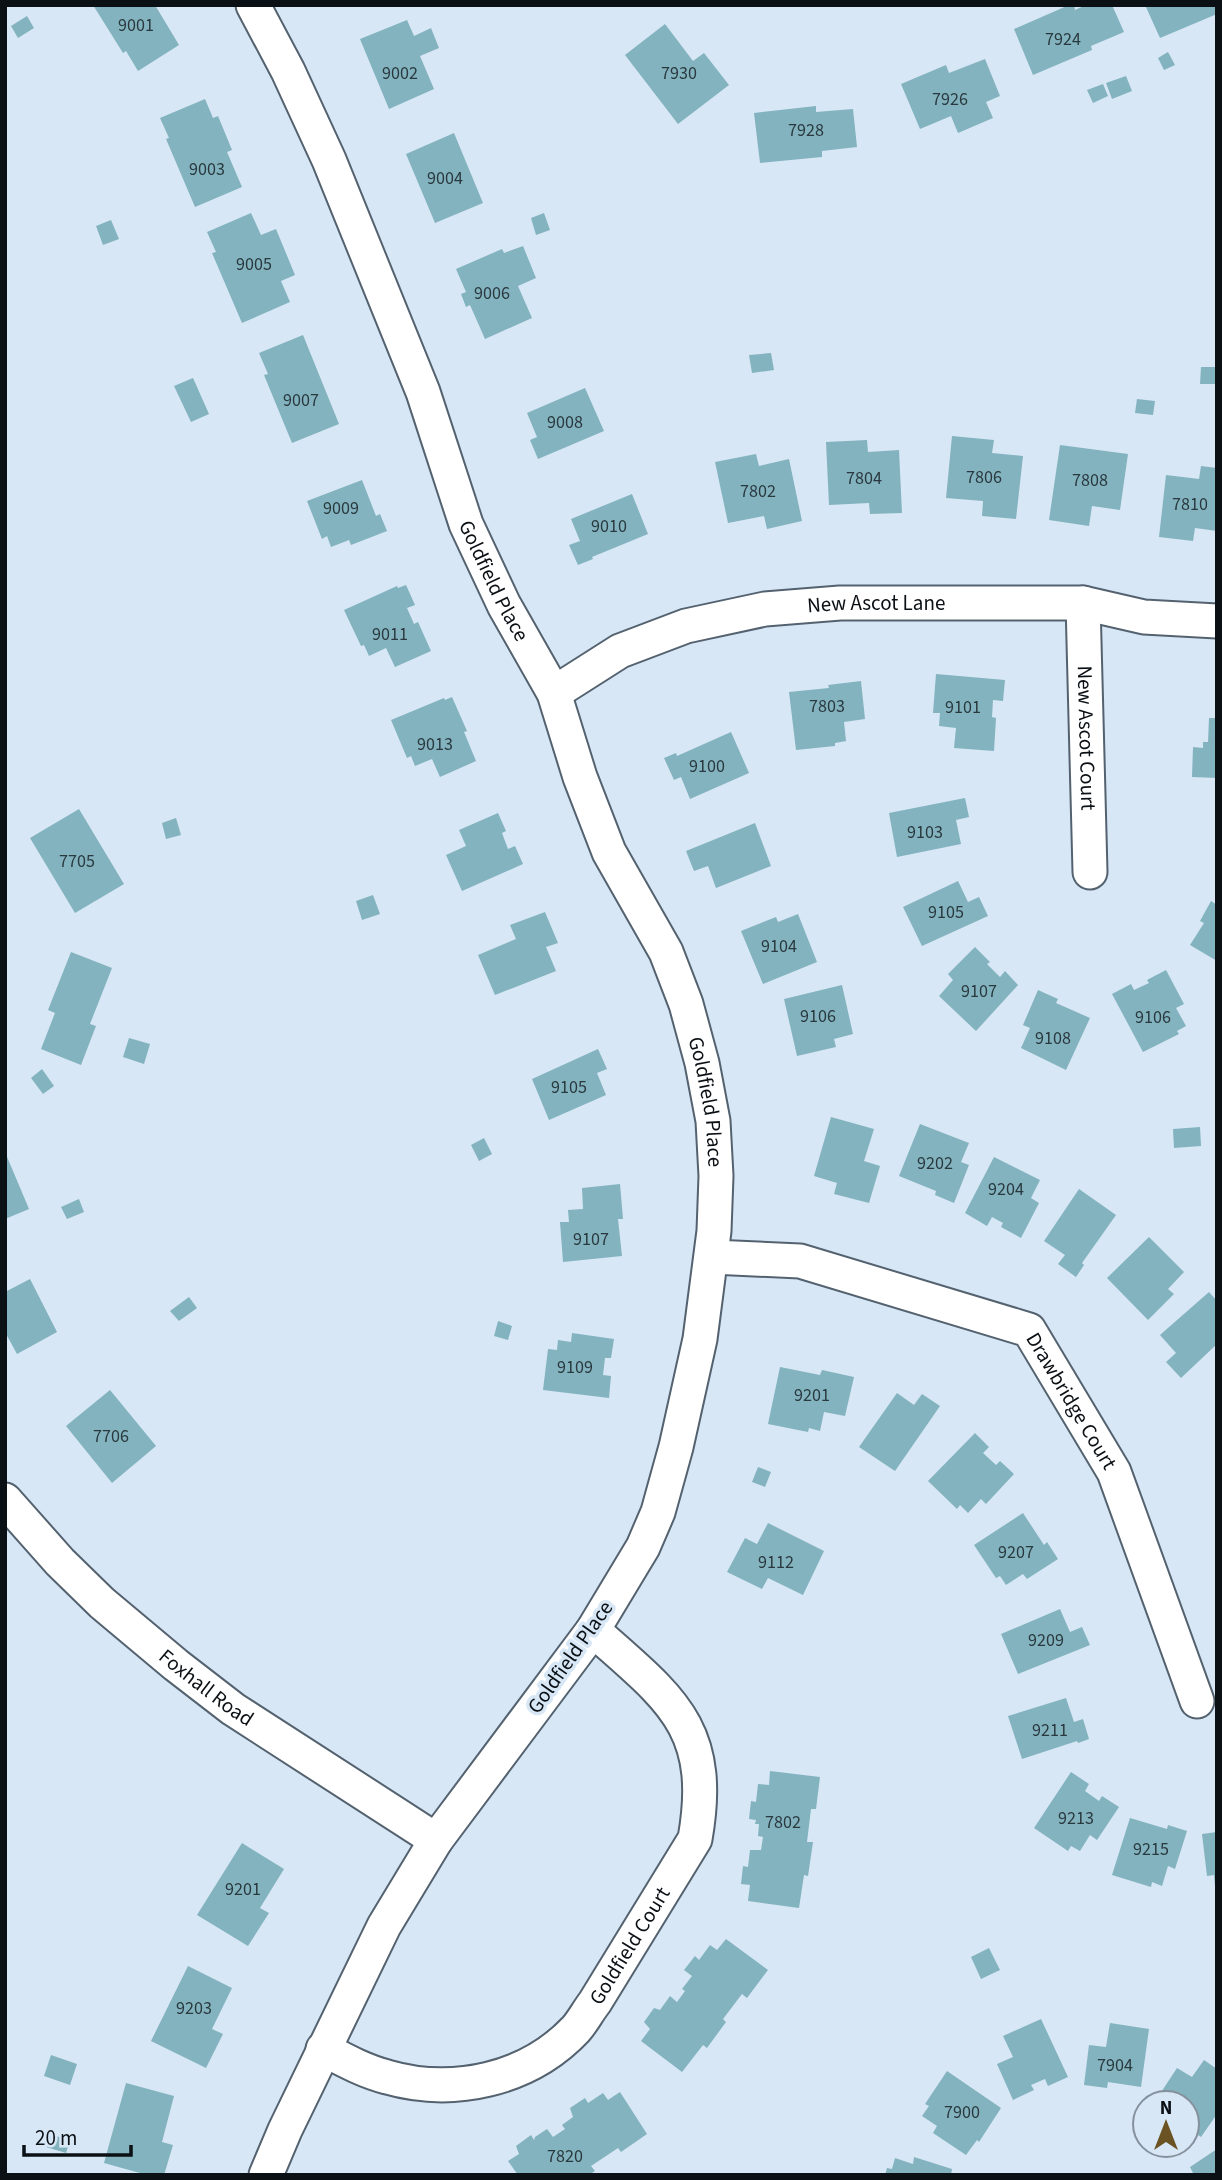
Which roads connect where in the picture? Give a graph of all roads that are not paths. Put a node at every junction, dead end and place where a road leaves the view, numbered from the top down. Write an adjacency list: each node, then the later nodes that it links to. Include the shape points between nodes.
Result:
1 (253, 5): 4 (street, Goldfield Place, via 335,172 424,392 466,524 504,605)
2 (1083, 603): 3 (street, New Ascot Lane, via 1144,617); 4 (street, New Ascot Lane, via 840,603 765,609 686,626 620,651); 5 (street, New Ascot Court)
3 (1217, 621)
4 (554, 693): 6 (street, Goldfield Place, via 609,852 666,952 686,1004 713,1121)
5 (1090, 872)
6 (712, 1257): 8 (street, Goldfield Place, via 700,1339 658,1512 643,1547); 9 (street, Drawbridge Court, via 800,1261 1029,1330 1114,1472)
7 (5, 1500): 10 (street, Foxhall Road, via 102,1603 176,1665 233,1709)
8 (593, 1630): 10 (street, Goldfield Place); 11 (street, Goldfield Court, via 675,1707 696,1751 700,1786 695,1839 595,2002 577,2027 546,2053 514,2071 474,2084 400,2081)
9 (1197, 1701)
10 (436, 1840): 11 (street, Goldfield Place, via 384,1926)
11 (323, 2049): 12 (street, Goldfield Place)
12 (266, 2175)

